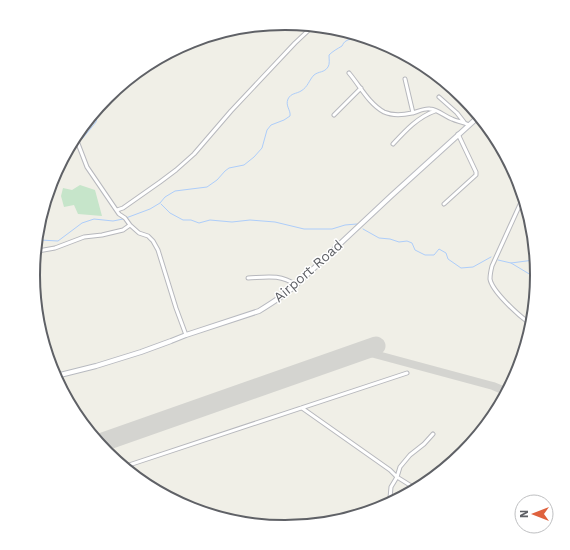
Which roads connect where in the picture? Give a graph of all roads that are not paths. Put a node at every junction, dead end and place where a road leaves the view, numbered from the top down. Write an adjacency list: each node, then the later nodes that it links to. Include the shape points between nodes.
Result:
1 (307, 31): 17 (street, via 230,111 194,154 160,182)
2 (350, 73): 4 (street)
3 (405, 79): 7 (street)
4 (361, 88): 7 (street, via 374,104 386,112 398,115); 8 (street)
5 (439, 97): 10 (street)
6 (436, 110): 7 (street, via 428,109); 10 (street, via 454,120); 14 (street, via 416,121)
7 (413, 113)
8 (334, 115)
9 (475, 120): 11 (street, Airport Road)
10 (464, 122): 11 (street)
11 (469, 125): 12 (street, Airport Road)
12 (458, 134): 15 (street, via 476,176); 21 (street, Airport Road)
13 (78, 144): 17 (street, via 87,167)
14 (393, 144)
15 (444, 204)
16 (519, 207): 22 (street, via 492,266 490,279 501,296)
17 (117, 210): 18 (street)
18 (130, 226): 19 (street); 23 (street, via 148,236 155,244)
19 (42, 250)
20 (248, 278): 21 (street, via 285,278)
21 (296, 285): 23 (street, Airport Road, via 259,310)
22 (526, 320)
23 (186, 335): 25 (street, Airport Road, via 96,366)
24 (407, 373): 26 (street)
25 (61, 375)
26 (302, 408): 28 (street); 29 (street)
27 (433, 434): 29 (street, via 410,455 400,467)
28 (130, 465)
29 (397, 477): 30 (street); 31 (street, via 391,486)
30 (410, 485)
31 (390, 496)

